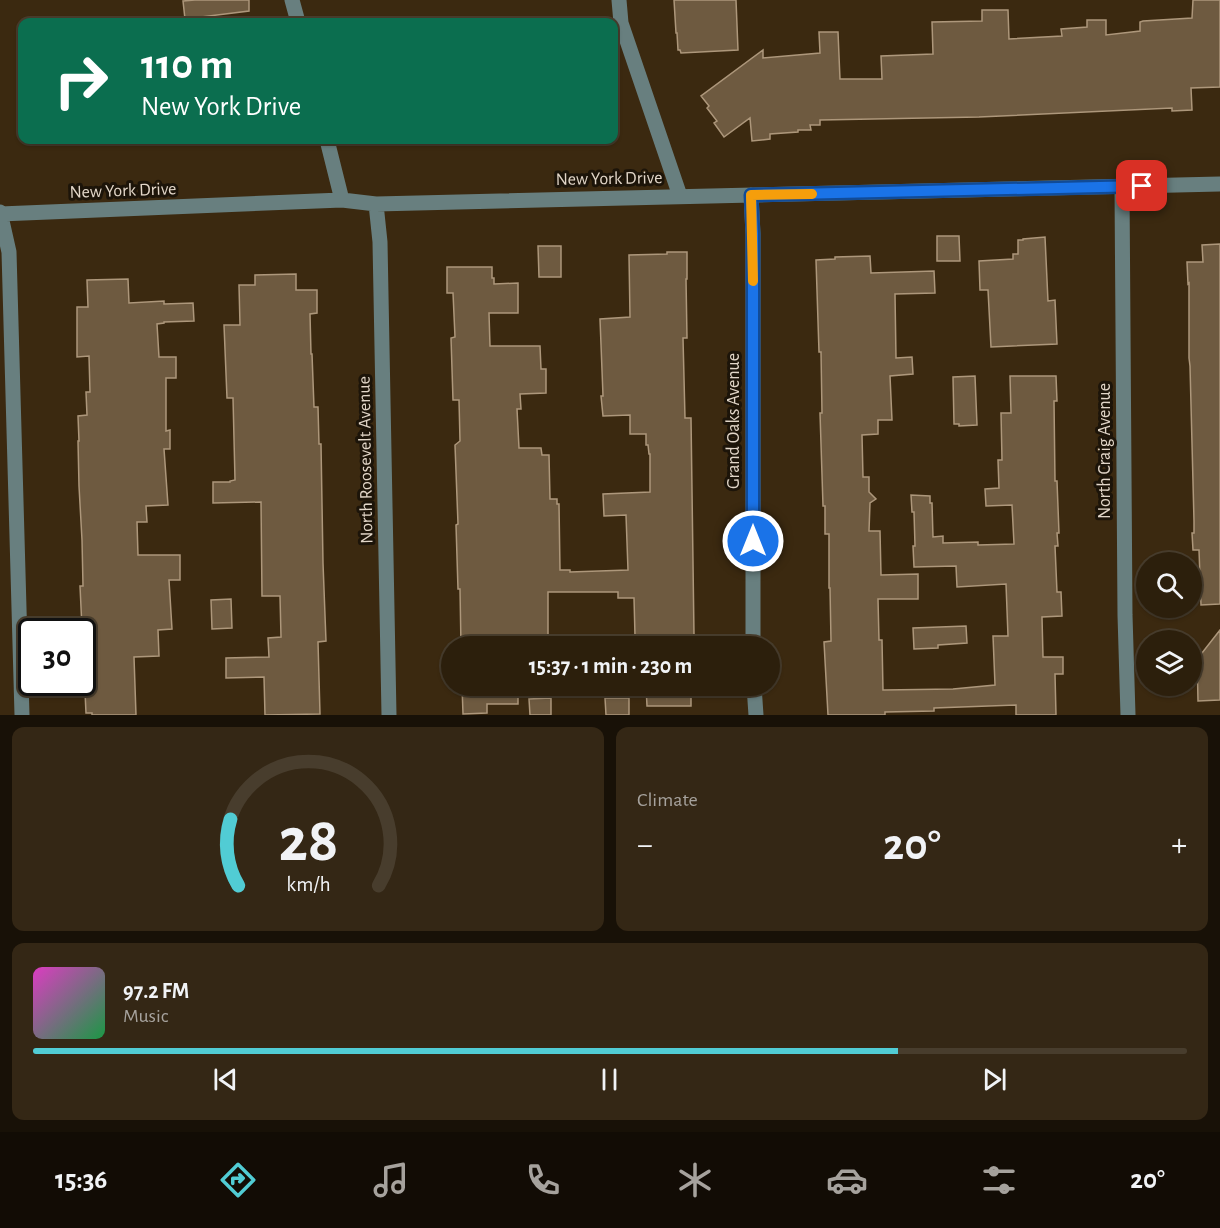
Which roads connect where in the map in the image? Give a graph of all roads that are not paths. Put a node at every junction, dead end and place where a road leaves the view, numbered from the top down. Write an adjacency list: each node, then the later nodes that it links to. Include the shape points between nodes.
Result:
1 (292, 0): 3 (street)
2 (619, 0): 8 (street, via 621,23)
3 (297, 18)
4 (328, 144): 9 (street)
5 (1220, 184): 6 (street, New York Drive)
6 (1122, 187): 7 (street, New York Drive); 17 (street, North Craig Avenue)
7 (751, 195): 8 (street, New York Drive); 12 (street, Grand Oaks Avenue)
8 (681, 196): 10 (street, New York Drive)
9 (342, 200): 10 (street, New York Drive); 11 (street, New York Drive)
10 (376, 204): 15 (street, North Roosevelt Avenue, via 380,242)
11 (0, 214): 14 (street, via 9,252)
12 (753, 636)
13 (755, 696): 16 (street)
14 (22, 715)
15 (389, 715)
16 (756, 715)
17 (1128, 715)

